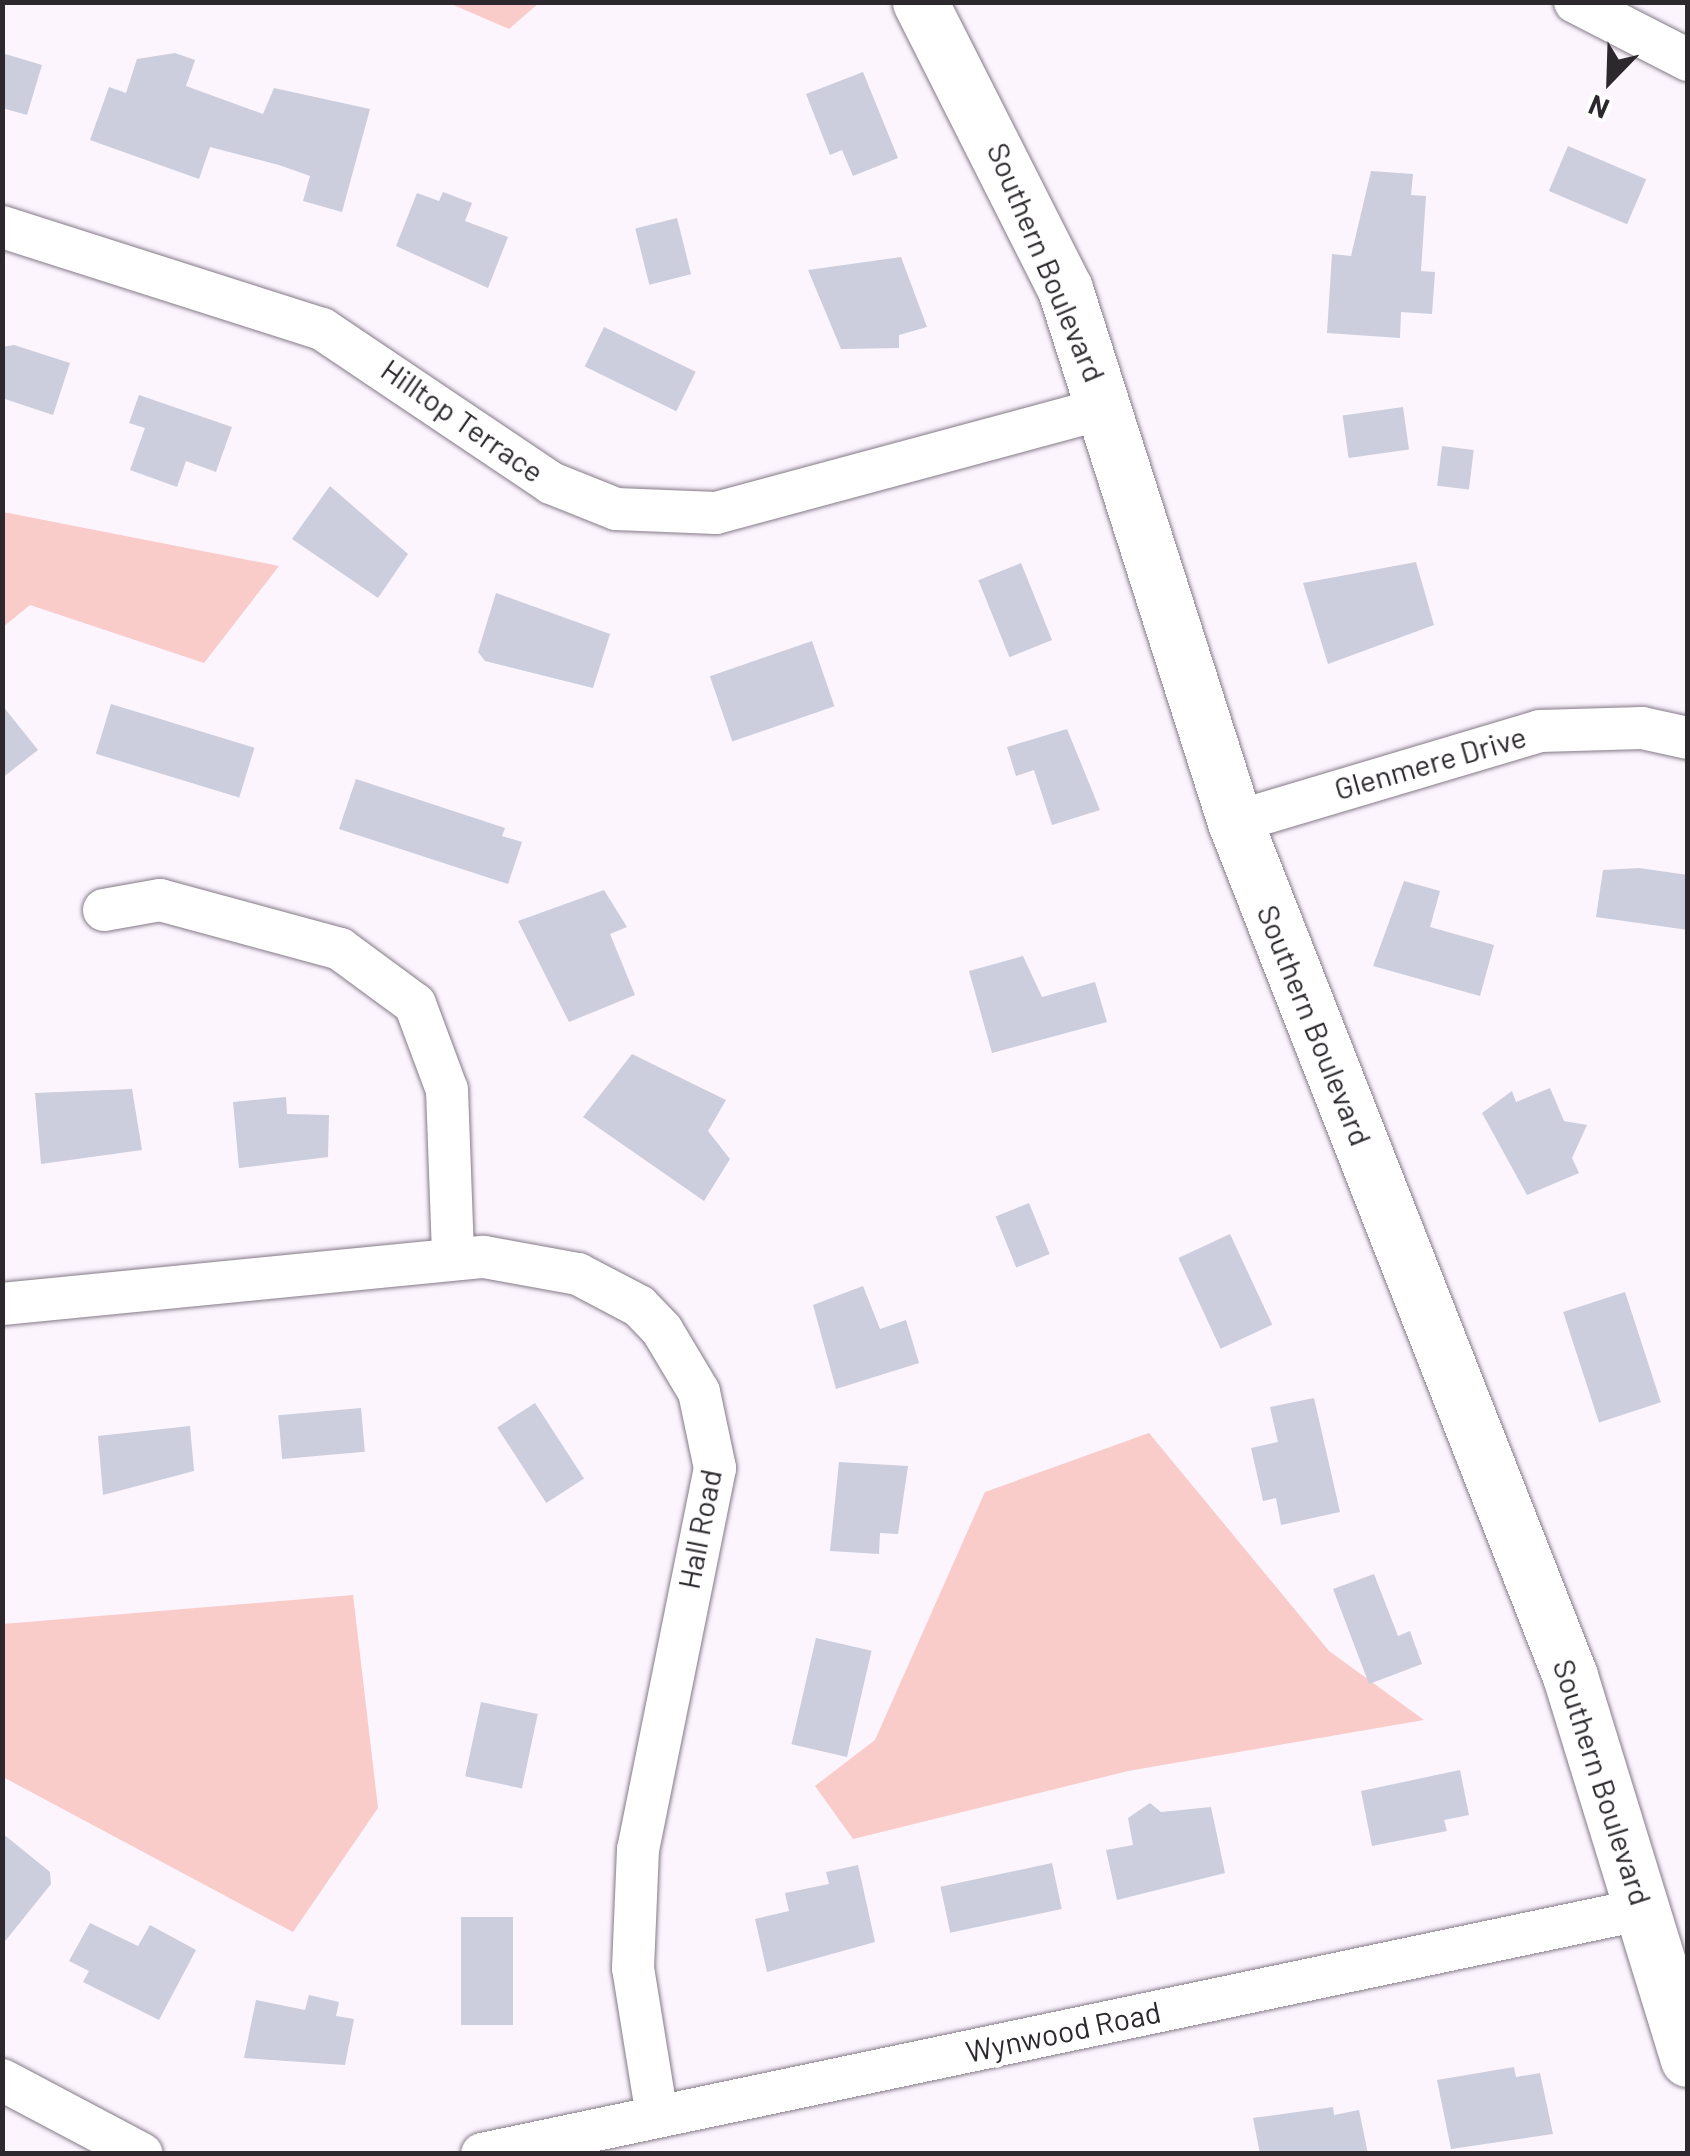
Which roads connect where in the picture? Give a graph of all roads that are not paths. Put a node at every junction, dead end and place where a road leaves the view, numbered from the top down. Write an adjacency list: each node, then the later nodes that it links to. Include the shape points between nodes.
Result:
1 (920, 2): 5 (main road, Southern Boulevard, via 1015,175)
2 (1575, 2): 3 (street)
3 (1688, 60)
4 (2, 227): 5 (street, Hilltop Terrace, via 322,328 551,484 616,508 716,513)
5 (1108, 407): 7 (main road, Southern Boulevard)
6 (1688, 738): 7 (street, Glenmere Drive, via 1642,728 1540,730)
7 (1235, 822): 11 (main road, Southern Boulevard, via 1570,1676)
8 (104, 910): 9 (street, via 160,900 206,909 340,949 404,994 432,1030 447,1090)
9 (453, 1257): 10 (street, Hall Road); 14 (street, Hall Road, via 578,1274 639,1306 681,1358 712,1431 708,1512 638,1849 633,1968)
10 (2, 1304)
11 (1644, 1908): 12 (main road, Southern Boulevard); 14 (street, Wynwood Road)
12 (1688, 2059)
13 (2, 2080): 15 (street)
14 (657, 2116): 16 (street, Wynwood Road)
15 (142, 2154)
16 (482, 2154)

